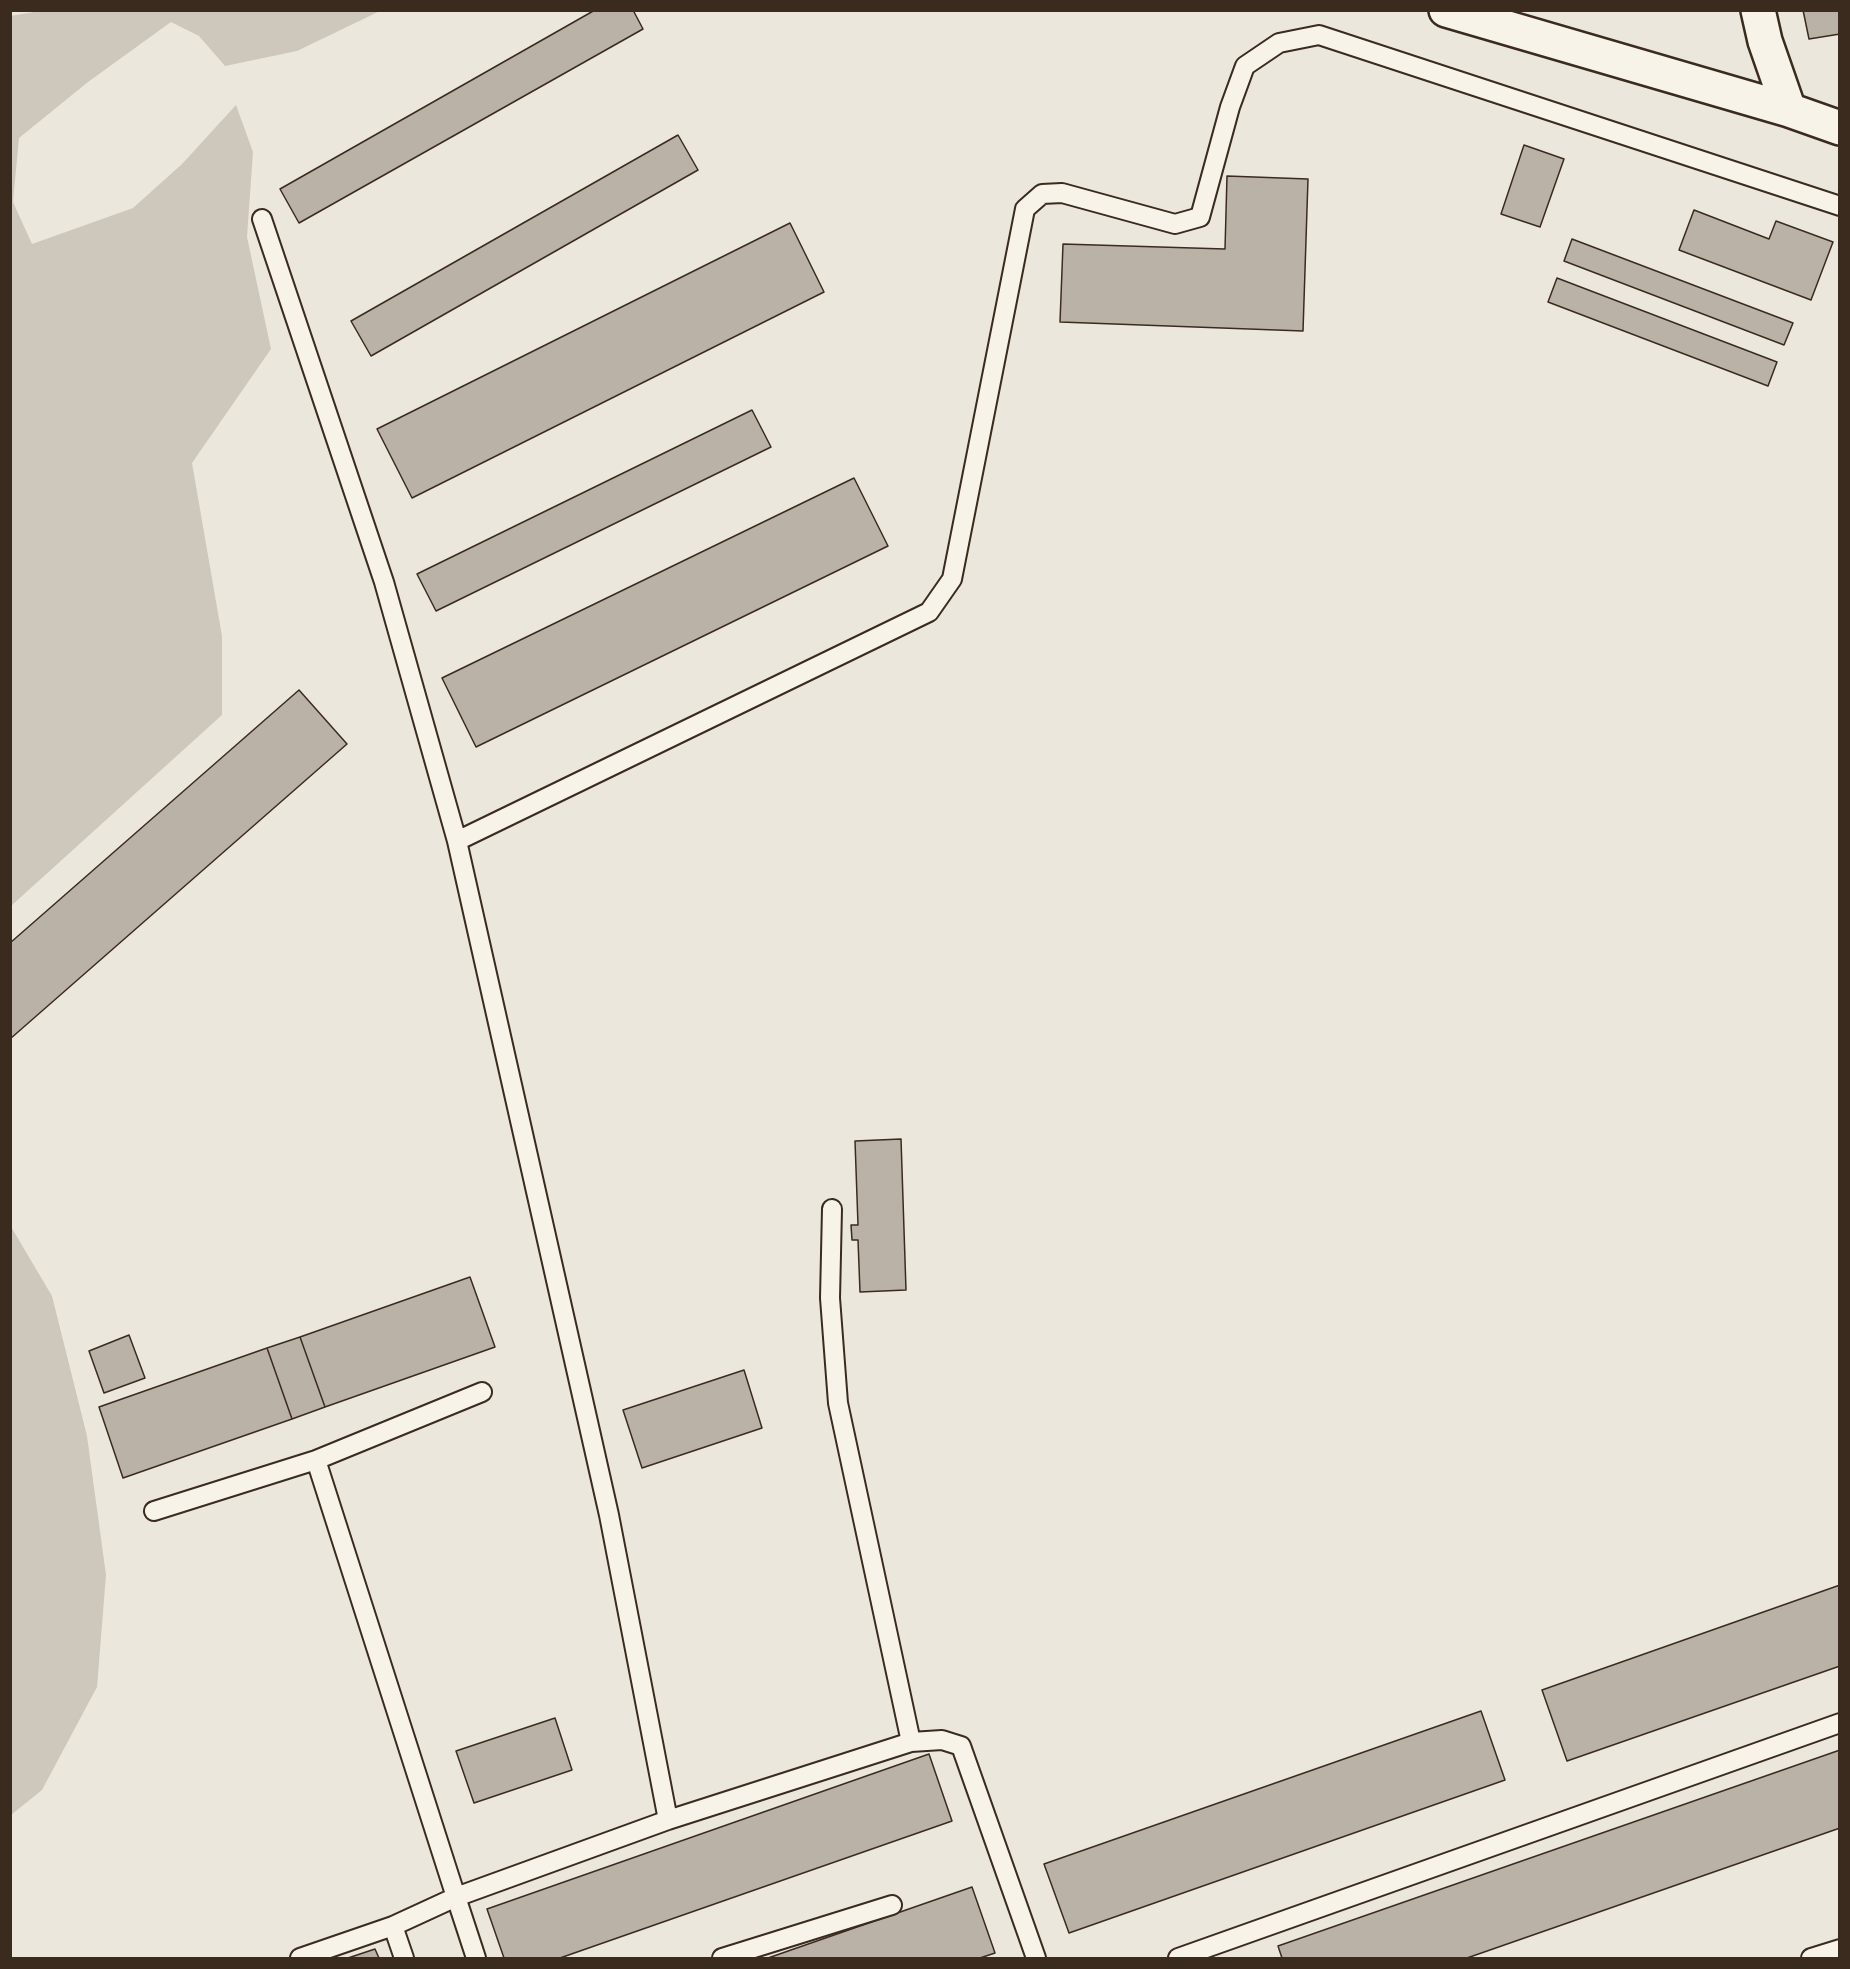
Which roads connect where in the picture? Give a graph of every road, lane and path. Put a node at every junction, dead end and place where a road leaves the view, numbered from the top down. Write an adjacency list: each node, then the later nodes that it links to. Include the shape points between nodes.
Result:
1 (1446, 10): 3 (street)
2 (1758, 10): 3 (street)
3 (1789, 110): 4 (street)
4 (1839, 128)
5 (1839, 206): 7 (lane, via 1319,35 1279,43 1245,66 1200,217 1175,224 1062,193 1042,194 1025,209 952,579 929,612)
6 (262, 219): 7 (lane, via 384,582)
7 (457, 841): 14 (lane, via 609,1515)
8 (832, 1209): 13 (lane, via 830,1298 838,1403)
9 (482, 1392): 10 (lane)
10 (316, 1460): 11 (lane); 15 (lane)
11 (154, 1511)
12 (1839, 1723): 24 (lane)
13 (911, 1742): 14 (lane); 23 (lane, via 942,1740 961,1746)
14 (668, 1820): 15 (lane)
15 (456, 1898): 17 (lane); 21 (lane)
16 (892, 1905): 22 (lane)
17 (393, 1926): 19 (lane); 20 (lane)
18 (1839, 1948): 25 (lane)
19 (300, 1959)
20 (404, 1959)
21 (477, 1959)
22 (722, 1959)
23 (1036, 1959)
24 (1178, 1959)
25 (1811, 1959)

